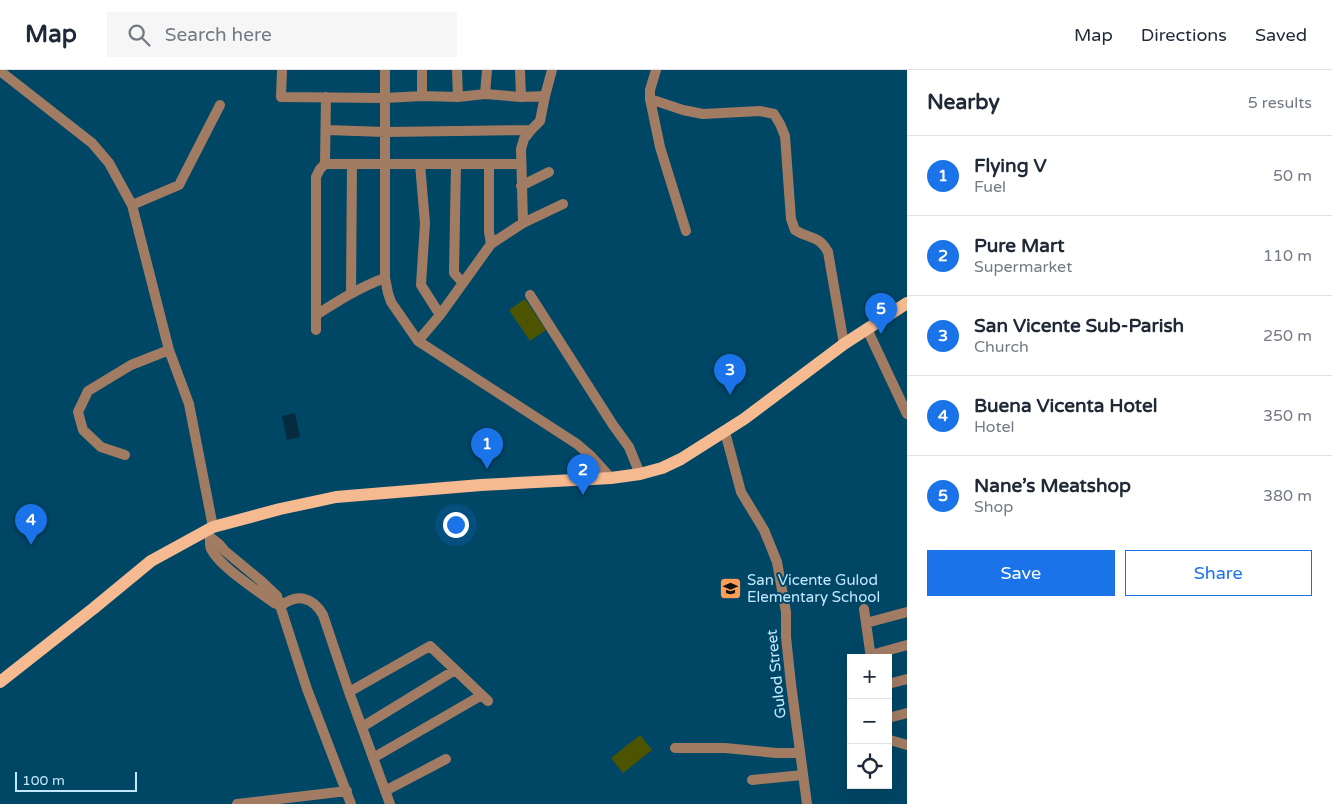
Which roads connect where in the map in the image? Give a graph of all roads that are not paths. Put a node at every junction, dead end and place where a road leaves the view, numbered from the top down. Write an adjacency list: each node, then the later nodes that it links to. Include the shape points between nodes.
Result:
1 (0, 70): 32 (street, via 92,143 109,163)
2 (282, 70): 14 (street, via 281,97)
3 (385, 70): 16 (street)
4 (422, 70): 11 (street)
5 (457, 70): 15 (street)
6 (487, 70): 10 (street)
7 (520, 70): 12 (street)
8 (552, 70): 13 (street)
9 (656, 70): 17 (street)
10 (485, 94): 12 (street); 15 (street)
11 (422, 96): 15 (street); 16 (street)
12 (521, 96): 13 (street)
13 (544, 96): 20 (street, via 540,121)
14 (326, 97): 16 (street); 19 (street)
15 (458, 97)
16 (385, 98): 21 (street)
17 (650, 99): 34 (street, via 660,146); 46 (street, via 703,114 760,111 774,114 785,136 791,219 795,230 817,239 828,252)
18 (220, 105): 32 (street, via 179,185)
19 (326, 130): 21 (street); 22 (street)
20 (531, 130): 21 (street); 27 (street, via 520,149)
21 (386, 132): 28 (street)
22 (325, 164): 23 (street); 41 (street, via 316,177)
23 (352, 164): 28 (street); 38 (street)
24 (420, 164): 25 (street); 28 (street); 42 (street, via 425,223 421,285)
25 (456, 164): 26 (street); 37 (street, via 454,273)
26 (489, 164): 27 (street); 35 (street)
27 (520, 164): 30 (street)
28 (386, 165): 36 (street)
29 (549, 172): 30 (street)
30 (521, 186): 33 (street)
31 (562, 204): 33 (street)
32 (132, 205): 47 (street)
33 (523, 223): 35 (street)
34 (686, 231)
35 (490, 244): 37 (street)
36 (385, 278): 38 (street); 45 (street, via 391,302)
37 (462, 283): 42 (street)
38 (351, 294): 41 (street)
39 (530, 295): 51 (street, via 629,447)
40 (907, 303): 43 (main road)
41 (316, 315): 44 (street)
42 (440, 315): 45 (street)
43 (867, 329): 46 (main road); 48 (street)
44 (316, 330)
45 (418, 341): 52 (street, via 577,444)
46 (844, 344): 49 (main road)
47 (169, 350): 50 (street, via 130,364 88,391 78,412 83,430 101,446); 53 (street, via 189,404)
48 (907, 414)
49 (725, 432): 51 (main road, via 681,459); 72 (street, Gulod Street, via 741,492 764,530 777,562 786,612)
50 (125, 455)
51 (640, 474): 52 (main road)
52 (610, 478): 53 (main road, via 481,484 336,497 280,509)
53 (210, 531): 54 (street, via 225,551 277,596); 63 (main road, via 151,561)
54 (281, 606): 65 (street, via 300,598 320,608); 77 (street, via 307,689)
55 (864, 609): 57 (street)
56 (907, 612): 57 (street)
57 (866, 624): 59 (street)
58 (907, 645): 60 (street)
59 (871, 654)
60 (878, 654)
61 (455, 670): 65 (street, via 430,646); 68 (street); 73 (street, via 485,698)
62 (907, 679): 64 (street)
63 (0, 682)
64 (892, 683)
65 (349, 692): 68 (street)
66 (907, 713): 67 (street)
67 (892, 717)
68 (362, 727): 73 (street)
69 (892, 741): 70 (street)
70 (907, 745)
71 (675, 748): 72 (street)
72 (800, 753): 75 (street, Gulod Street)
73 (373, 758): 78 (street)
74 (446, 759): 78 (street)
75 (803, 775): 76 (street); 84 (street, Gulod Street)
76 (752, 780)
77 (347, 791): 79 (street); 82 (street)
78 (385, 791): 83 (street)
79 (310, 800): 80 (street)
80 (274, 802): 81 (street)
81 (239, 804)
82 (352, 804)
83 (390, 804)
84 (807, 804)

